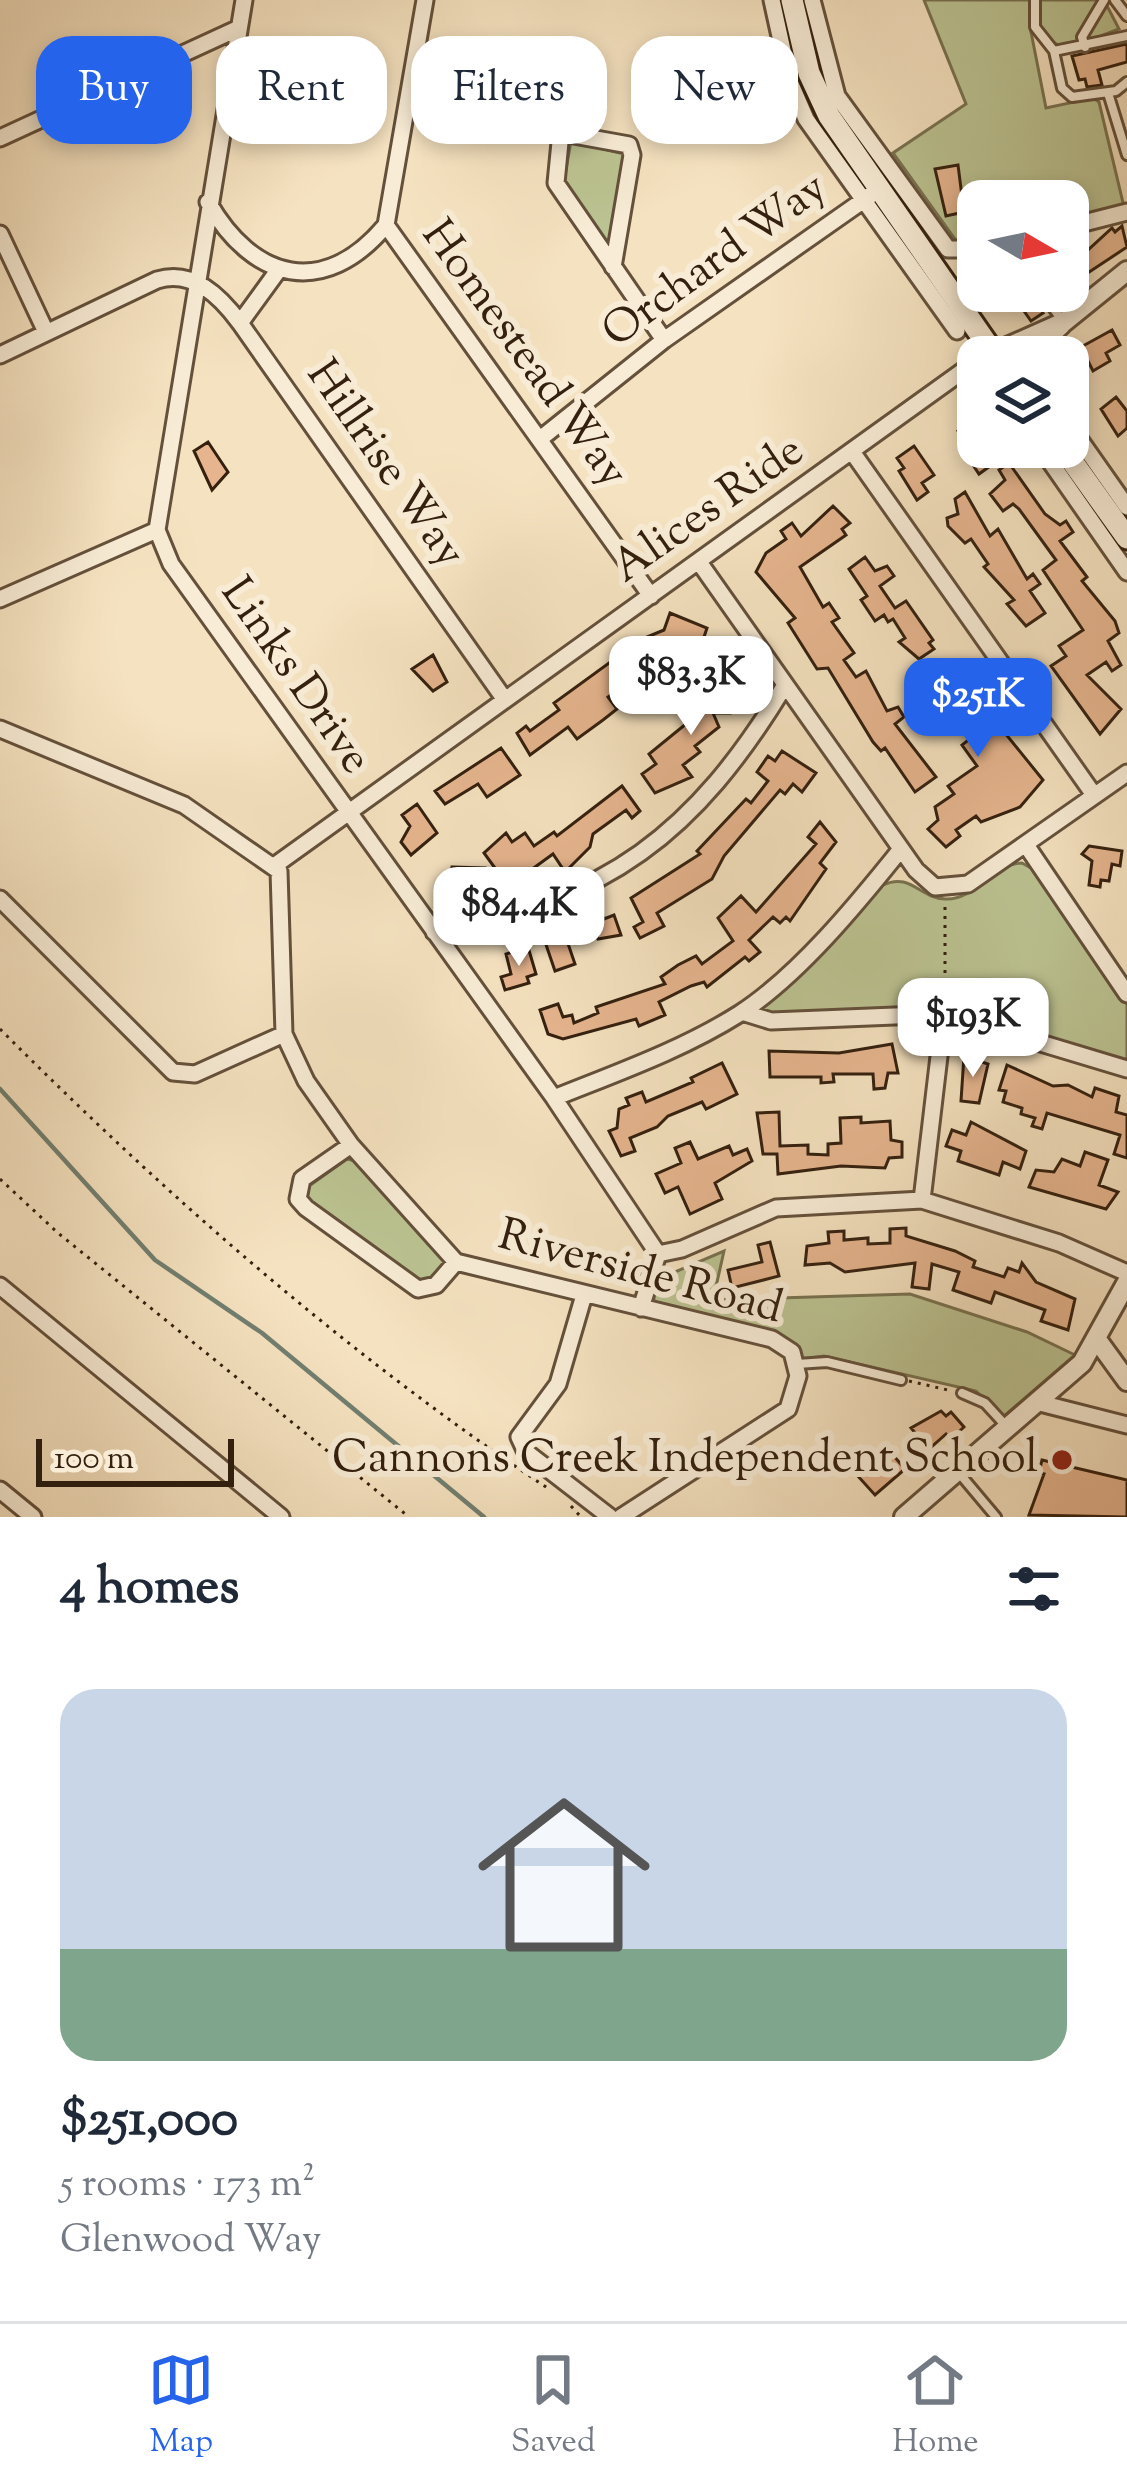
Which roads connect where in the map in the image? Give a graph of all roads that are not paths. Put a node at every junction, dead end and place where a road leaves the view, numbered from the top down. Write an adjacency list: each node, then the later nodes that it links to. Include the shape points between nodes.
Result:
1 (244, 0): 10 (street)
2 (425, 0): 16 (street, Homestead Way)
3 (772, 0): 22 (street, via 797,101)
4 (792, 0): 22 (main road, via 819,99)
5 (812, 0): 28 (street, via 831,82 848,112 948,249)
6 (1035, 0): 13 (lane, via 1035,27)
7 (1104, 0): 12 (lane, via 1082,37)
8 (1115, 0): 9 (lane)
9 (1127, 16)
10 (238, 28): 18 (street); 23 (street)
11 (1127, 36): 12 (lane)
12 (1085, 47): 13 (lane)
13 (1054, 51): 15 (lane, via 1066,93)
14 (1127, 82): 15 (lane)
15 (1108, 93): 21 (lane)
16 (407, 105): 17 (street); 26 (street, Homestead Way)
17 (411, 106)
18 (0, 138)
19 (607, 140): 30 (street, via 632,149)
20 (560, 144): 30 (street, via 556,183)
21 (1127, 155)
22 (871, 195): 36 (main road); 36 (street); 43 (street, Orchard Way)
23 (207, 200): 29 (street); 31 (street, via 244,250)
24 (1127, 212): 25 (street)
25 (1089, 221)
26 (386, 225): 31 (street, via 330,268); 48 (street, Homestead Way)
27 (0, 235): 39 (street)
28 (957, 249)
29 (199, 254): 33 (street); 34 (street)
30 (613, 267): 43 (street)
31 (277, 272): 38 (street)
32 (1127, 272): 37 (street)
33 (157, 280): 34 (street); 39 (street)
34 (195, 283): 38 (street, Hillrise Way); 54 (street)
35 (1057, 312): 37 (lane)
36 (958, 313): 40 (main road)
37 (1064, 322): 41 (street); 42 (street)
38 (241, 323): 61 (street, Hillrise Way)
39 (46, 332): 44 (street)
40 (974, 336)
41 (1034, 336)
42 (1052, 336)
43 (664, 340): 48 (street, Orchard Way)
44 (0, 355)
45 (957, 380): 47 (street, Alices Ride)
46 (957, 382): 47 (street, Alices Ride)
47 (951, 384): 49 (street, Alices Ride)
48 (540, 439): 58 (street, Homestead Way)
49 (853, 453): 56 (street, Alices Ride); 64 (street)
50 (1089, 453): 53 (street)
51 (1055, 468): 57 (street)
52 (1077, 468): 55 (main road)
53 (1127, 507)
54 (158, 530): 59 (street); 65 (street, Links Drive, via 172,565)
55 (1127, 538)
56 (699, 562): 58 (street, Alices Ride); 60 (street)
57 (1127, 572)
58 (651, 596): 61 (street, Alices Ride)
59 (0, 599)
60 (784, 685): 67 (street); 70 (street, via 726,775 633,860 554,902)
61 (505, 700): 65 (street, Alices Ride)
62 (0, 729): 68 (street, via 166,796)
63 (1127, 773): 64 (street)
64 (1094, 795): 66 (street)
65 (345, 812): 68 (street, Alices Ride); 70 (street, Links Drive)
66 (1026, 845): 67 (street, via 946,890 926,881); 71 (street)
67 (902, 850): 72 (street, via 837,925)
68 (274, 866): 74 (street, Riverside Road, via 284,888)
69 (0, 899): 74 (street, via 173,1072 195,1074)
70 (434, 932): 76 (street, Links Drive)
71 (1127, 994)
72 (742, 1012): 73 (street, via 771,1021); 76 (street)
73 (944, 1014): 75 (street); 78 (street)
74 (284, 1034): 77 (street, Riverside Road)
75 (1127, 1069)
76 (554, 1098): 79 (street, Links Drive)
77 (351, 1145): 80 (street, Riverside Road); 80 (street, Riverside Road, via 302,1179 305,1208 418,1289 436,1285)
78 (922, 1200): 79 (street, via 776,1208); 81 (street, via 1058,1243)
79 (658, 1254): 84 (street)
80 (456, 1262): 83 (street, Riverside Road)
81 (1127, 1277): 85 (street)
82 (0, 1286): 96 (street)
83 (584, 1294): 84 (street, Riverside Road); 97 (street, via 563,1372 523,1428 520,1445)
84 (641, 1308): 86 (street, Riverside Road, via 772,1339)
85 (1097, 1341): 88 (street); 90 (street)
86 (797, 1364): 87 (lane, via 827,1362); 98 (street, via 793,1401 781,1415)
87 (902, 1380)
88 (1127, 1381)
89 (962, 1394): 92 (lane, via 985,1403)
90 (1040, 1403): 91 (street); 92 (street)
91 (1127, 1425)
92 (1008, 1429): 93 (street)
93 (957, 1471): 99 (street); 100 (lane)
94 (1, 1493): 95 (street)
95 (33, 1517)
96 (280, 1517)
97 (610, 1517)
98 (620, 1517)
99 (904, 1517)
100 (996, 1517)

